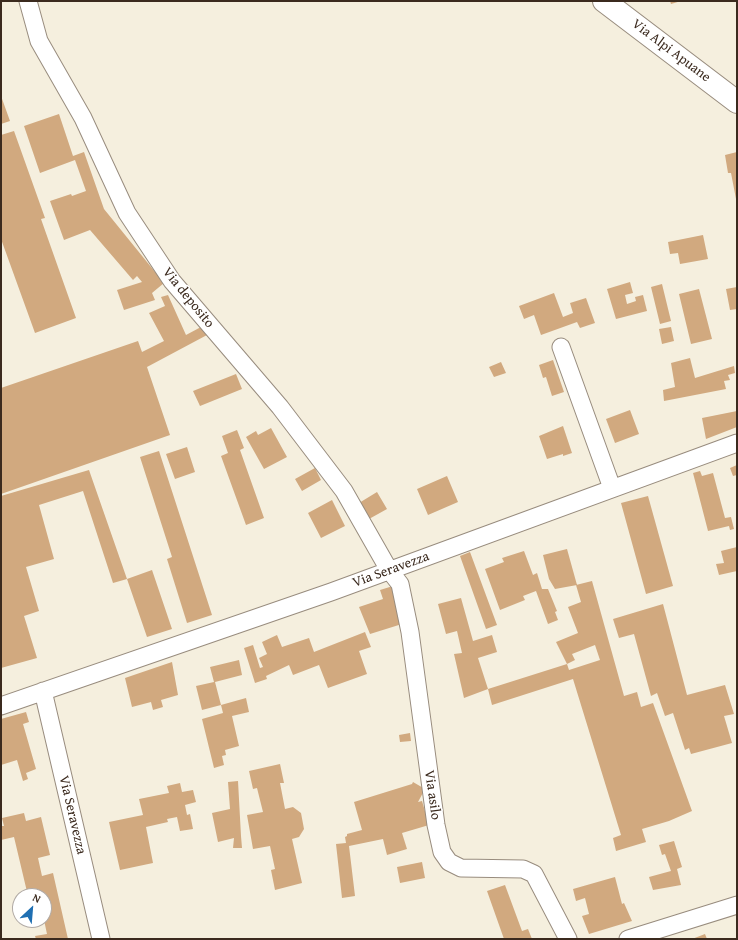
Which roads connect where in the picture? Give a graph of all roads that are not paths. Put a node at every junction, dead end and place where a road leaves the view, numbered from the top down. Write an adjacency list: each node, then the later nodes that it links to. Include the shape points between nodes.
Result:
1 (28, 1): 7 (street, Via deposito, via 39,41 83,118 127,213 172,281 280,407 344,491)
2 (604, 1): 3 (main road, Via Alpi Apuane)
3 (737, 102)
4 (561, 347): 6 (street)
5 (737, 443): 6 (street, Via Seravezza)
6 (612, 488): 7 (street, Via Seravezza)
7 (389, 570): 8 (street, Via Seravezza); 12 (street, Via asilo, via 400,584 410,632 436,825 442,852 448,862 460,868 523,870 534,874)
8 (43, 691): 9 (street, Via Seravezza); 11 (street, Via Seravezza)
9 (1, 706)
10 (737, 905): 13 (street)
11 (101, 939)
12 (568, 939)
13 (628, 939)

